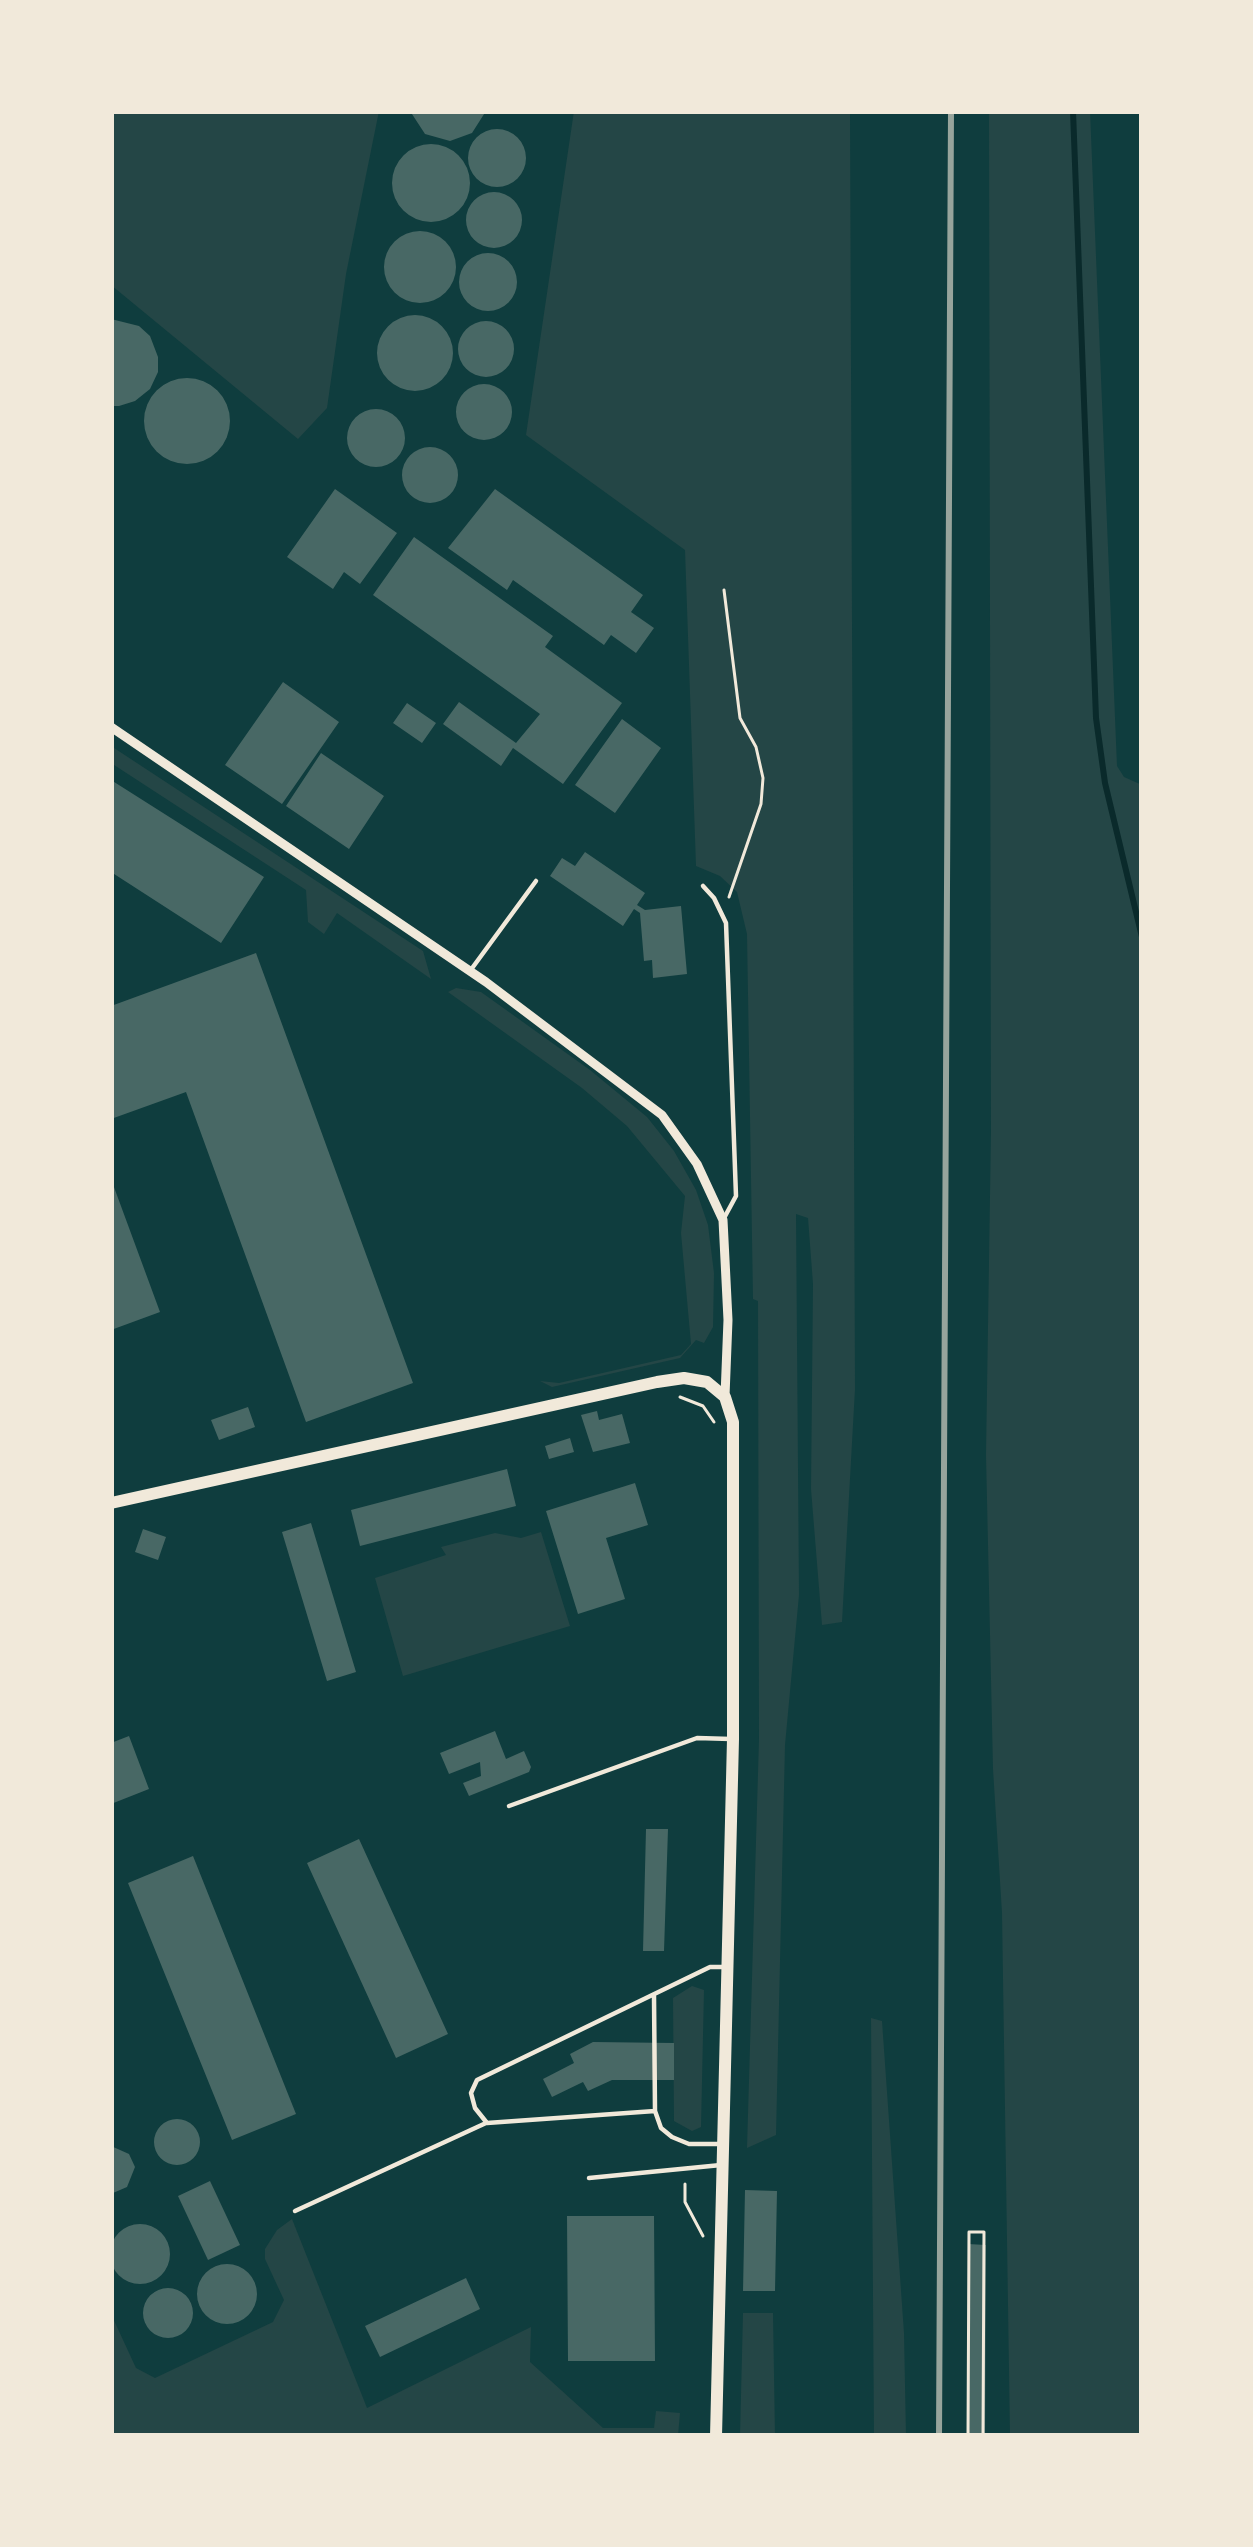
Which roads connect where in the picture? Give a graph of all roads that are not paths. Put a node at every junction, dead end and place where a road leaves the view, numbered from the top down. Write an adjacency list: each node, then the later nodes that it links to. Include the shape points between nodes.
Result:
1 (111, 727): 4 (street)
2 (536, 881): 4 (lane)
3 (703, 886): 5 (lane, via 726,923 736,1196)
4 (470, 971): 5 (street, via 662,1115)
5 (723, 1220): 6 (street)
6 (725, 1397): 7 (street, via 707,1382 657,1382); 8 (street, via 733,1422)
7 (111, 1503)
8 (733, 1739): 9 (lane, via 697,1738); 10 (street)
9 (508, 1806)
10 (727, 1967): 11 (lane, via 710,1967); 14 (street)
11 (654, 1996): 12 (lane); 13 (lane, via 476,2080 475,2108)
12 (655, 2111): 13 (lane); 14 (lane, via 672,2137)
13 (488, 2123): 17 (lane)
14 (721, 2144): 15 (street)
15 (721, 2165): 16 (lane); 18 (street)
16 (589, 2178)
17 (295, 2211)
18 (716, 2436)

